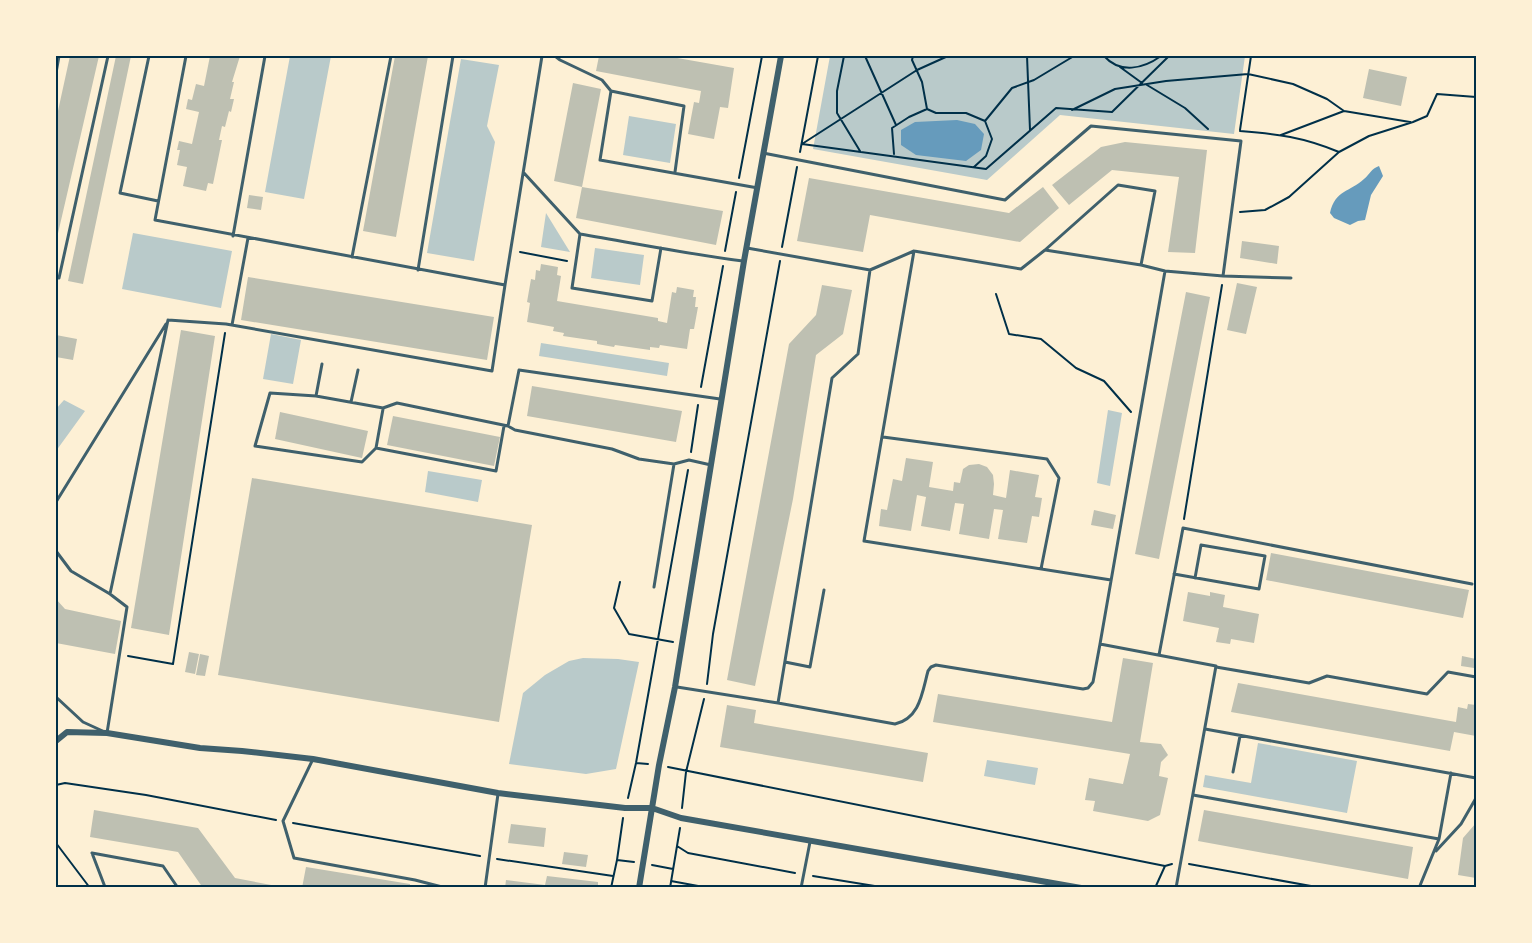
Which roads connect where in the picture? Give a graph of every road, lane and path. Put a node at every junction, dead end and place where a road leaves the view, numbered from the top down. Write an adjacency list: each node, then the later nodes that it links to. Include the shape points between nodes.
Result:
1 (59, 56): 24 (lane)
2 (108, 56): 70 (lane, via 59,278)
3 (149, 56): 51 (lane, via 120,193)
4 (186, 56): 51 (lane)
5 (265, 56): 54 (lane)
6 (391, 56): 62 (lane)
7 (453, 56): 66 (lane)
8 (542, 56): 48 (lane)
9 (555, 56): 28 (lane, via 602,80)
10 (781, 56): 44 (street)
11 (818, 56): 41 (path)
12 (844, 56): 34 (path, via 837,91)
13 (865, 56): 29 (path)
14 (913, 56): 23 (path)
15 (948, 56): 23 (path)
16 (1027, 56): 26 (path)
17 (1074, 56): 26 (path)
18 (1102, 56): 22 (path)
19 (1161, 56): 22 (path, via 1136,68)
20 (1169, 56): 27 (path)
21 (1251, 56): 25 (path)
22 (1120, 67): 27 (path)
23 (917, 70): 29 (path); 31 (path)
24 (56, 73)
25 (1248, 74): 27 (path); 33 (path, via 1293,84); 39 (path, via 1240,131)
26 (1028, 82): 35 (path, via 1012,88); 38 (path)
27 (1142, 84): 32 (path, via 1114,89); 32 (path, via 1112,112); 40 (path, via 1185,108)
28 (611, 91): 49 (lane, via 684,106); 49 (lane, via 600,160)
29 (880, 93): 34 (path); 37 (path)
30 (1476, 97): 36 (path, via 1437,94 1427,116)
31 (927, 109): 35 (path, via 936,113 966,113); 37 (path)
32 (1072, 110): 38 (path, via 1056,108)
33 (1344, 111): 36 (path); 39 (path)
34 (840, 118): 41 (path); 42 (path)
35 (985, 121): 47 (path, via 992,139 986,156)
36 (1413, 122): 43 (path)
37 (896, 125): 45 (path, via 892,128)
38 (1030, 130): 47 (path, via 986,169)
39 (1281, 135): 43 (path)
40 (1220, 139): 46 (lane, via 1091,126 1005,200); 52 (lane, via 1241,141)
41 (802, 144): 42 (path); 46 (path)
42 (861, 151): 45 (path)
43 (1338, 152): 52 (path, via 1289,197 1265,210)
44 (764, 153): 46 (lane); 50 (street)
45 (894, 156): 47 (path)
46 (798, 160): 61 (path)
47 (974, 167)
48 (524, 172): 53 (lane); 58 (lane)
49 (675, 172): 50 (lane)
50 (758, 188): 57 (street)
51 (158, 201): 54 (lane, via 154,220)
52 (1232, 213): 69 (lane)
53 (580, 234): 56 (lane); 64 (lane)
54 (233, 236): 55 (lane)
55 (248, 238): 62 (lane); 76 (lane)
56 (661, 248): 63 (lane); 64 (lane, via 652,301 572,288)
57 (747, 248): 61 (lane); 63 (street)
58 (511, 250): 64 (path); 72 (lane)
59 (1045, 250): 60 (lane, via 1021,269); 65 (lane); 65 (lane, via 1118,185 1155,191)
60 (914, 251): 67 (lane); 85 (lane)
61 (781, 254): 67 (lane); 109 (path)
62 (352, 257): 66 (lane)
63 (744, 261): 80 (street)
64 (576, 263)
65 (1141, 265): 68 (lane)
66 (418, 270): 72 (lane)
67 (870, 270): 105 (lane, via 858,354 832,378)
68 (1166, 271): 69 (lane); 83 (lane)
69 (1223, 276): 71 (lane); 90 (path)
70 (56, 277)
71 (1291, 278)
72 (506, 285): 76 (lane, via 492,371)
73 (996, 294): 83 (path, via 1008,334 1041,339 1076,368 1104,381)
74 (168, 320): 75 (lane); 89 (lane); 100 (lane)
75 (226, 324): 76 (lane); 103 (path, via 174,664)
76 (232, 325)
77 (322, 363): 79 (lane)
78 (358, 370): 81 (lane)
79 (316, 396): 81 (lane); 86 (lane, via 270,393 255,446 362,462)
80 (722, 399): 84 (lane, via 519,370); 88 (street)
81 (351, 402): 82 (lane)
82 (383, 408): 84 (lane, via 397,403); 86 (lane)
83 (1139, 421): 95 (lane)
84 (506, 426): 86 (lane, via 496,471); 87 (lane)
85 (882, 437): 92 (lane, via 1047,459 1059,478); 92 (lane, via 864,541)
86 (376, 448)
87 (674, 464): 88 (lane, via 690,460); 98 (lane)
88 (711, 465): 101 (street)
89 (56, 502)
90 (1183, 528): 93 (lane); 97 (lane)
91 (56, 551): 100 (lane, via 71,571)
92 (1041, 569): 95 (lane)
93 (1174, 574): 94 (lane); 104 (lane)
94 (1195, 578): 94 (lane, via 1201,545 1264,556 1259,589)
95 (1111, 580): 102 (lane)
96 (620, 582): 101 (path, via 614,608 629,634)
97 (1472, 584)
98 (654, 587)
99 (824, 590): 105 (lane, via 810,667)
100 (110, 594): 103 (lane, via 127,607)
101 (682, 643): 108 (street)
102 (1100, 644): 104 (lane); 111 (lane, via 1093,682 1083,689 936,665 928,671 918,707 904,722 895,724)
103 (119, 654): 113 (lane)
104 (1159, 655): 106 (lane)
105 (785, 662): 111 (lane)
106 (1216, 666): 107 (lane, via 1309,683 1327,676 1427,694 1448,672); 112 (lane)
107 (1476, 677)
108 (675, 687): 109 (lane); 118 (street)
109 (706, 691): 111 (lane); 119 (path)
110 (56, 697): 113 (lane, via 83,722)
111 (778, 703)
112 (1204, 729): 114 (lane); 125 (lane)
113 (107, 733): 115 (street, via 67,732); 116 (street, via 200,748)
114 (1239, 736): 120 (lane); 121 (lane)
115 (56, 741)
116 (313, 759): 124 (street); 129 (lane)
117 (636, 763): 118 (path)
118 (659, 765): 119 (path); 127 (street)
119 (686, 772): 128 (path); 137 (path)
120 (1233, 772)
121 (1451, 773): 122 (lane); 130 (lane)
122 (1476, 778)
123 (56, 785): 129 (path, via 146,795)
124 (498, 793): 127 (street); 135 (lane)
125 (1193, 795): 130 (lane); 136 (lane)
126 (1476, 798): 134 (lane, via 1461,824)
127 (652, 808): 128 (street); 147 (street)
128 (681, 818): 131 (street); 133 (path)
129 (283, 821): 135 (path); 145 (lane, via 294,858)
130 (1439, 839): 134 (lane)
131 (810, 841): 138 (lane); 153 (street)
132 (56, 843): 142 (path)
133 (677, 846): 138 (path, via 688,853); 141 (path)
134 (1433, 854): 157 (lane)
135 (489, 858): 139 (path); 146 (lane)
136 (1181, 862): 137 (path); 155 (lane); 156 (path)
137 (1165, 866): 154 (path)
138 (803, 874): 140 (path); 150 (lane)
139 (613, 876)
140 (848, 880): 151 (path); 152 (path)
141 (671, 881): 148 (path); 149 (path)
142 (90, 888)
143 (110, 888): 144 (lane, via 105,886 92,853 163,866)
144 (178, 888)
145 (446, 888)
146 (485, 888)
147 (639, 888)
148 (670, 888)
149 (709, 888)
150 (801, 888)
151 (846, 888)
152 (887, 888)
153 (1081, 888)
154 (1155, 888)
155 (1176, 888)
156 (1322, 888)
157 (1419, 888)

